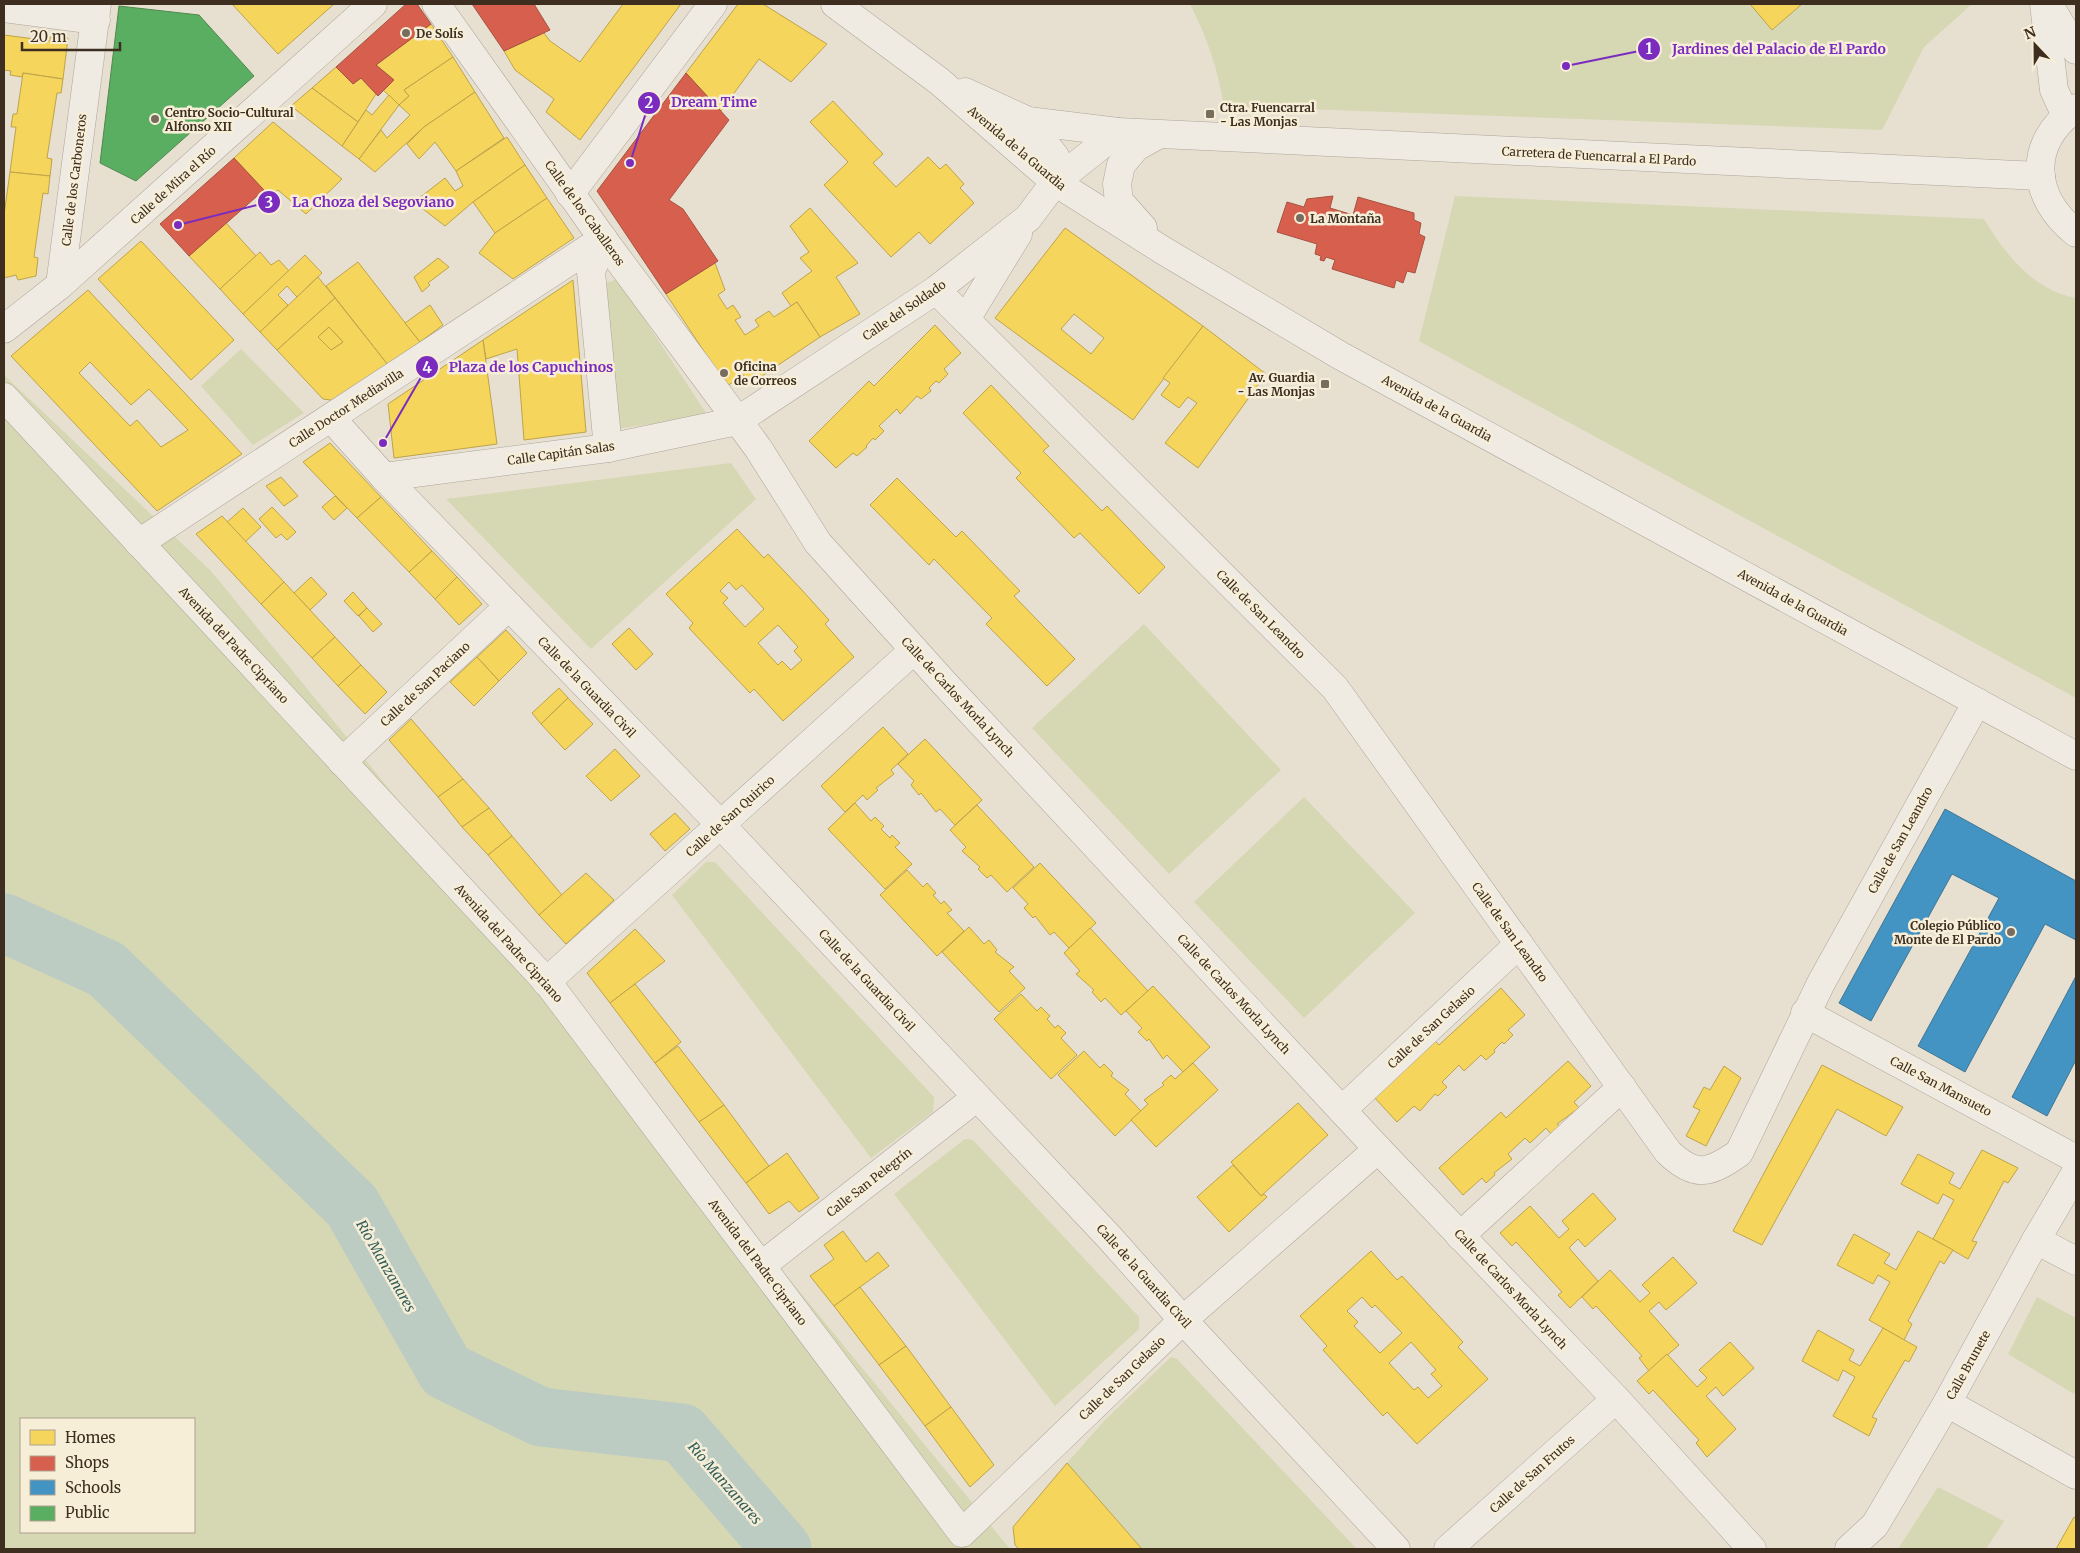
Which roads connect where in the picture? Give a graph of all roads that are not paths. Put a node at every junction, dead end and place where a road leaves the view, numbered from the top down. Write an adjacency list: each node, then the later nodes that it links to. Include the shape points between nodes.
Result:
1 (373, 4): 22 (street, Calle de Mira el Río)
2 (436, 4): 17 (street, Calle de los Caballeros)
3 (713, 4): 17 (street)
4 (835, 4): 10 (street, Avenida de la Guardia)
5 (2044, 4): 11 (street, via 2054,90)
6 (2048, 4): 9 (street)
7 (4, 8): 8 (street)
8 (96, 12): 22 (street, Calle de los Carboneros)
9 (2076, 50)
10 (939, 80): 12 (street, Carretera de Fuencarral a El Pardo); 16 (street, Avenida de la Guardia)
11 (2071, 112): 15 (street, via 2046,142)
12 (1028, 121): 13 (street, Carretera de Fuencarral a El Pardo); 16 (street, via 1056,158)
13 (1118, 132): 14 (street, Carretera de Fuencarral a El Pardo); 16 (street)
14 (1158, 135): 15 (street, Carretera de Fuencarral a El Pardo); 21 (street, via 1136,147 1121,165 1117,184 1119,201)
15 (2041, 176): 19 (street, via 2048,204 2058,218)
16 (1055, 182): 18 (street, Calle del Soldado); 21 (street, Avenida de la Guardia)
17 (570, 194): 20 (street, Calle de los Caballeros)
18 (1028, 218): 23 (street, Calle del Soldado); 24 (street)
19 (2076, 233)
20 (603, 240): 27 (street, Calle Doctor Mediavilla); 28 (street, Calle de los Caballeros); 29 (street, via 591,272)
21 (1164, 251): 34 (street, Avenida de la Guardia, via 1341,356)
22 (60, 285): 25 (street)
23 (936, 290): 24 (street, Calle de San Leandro); 28 (street, Calle del Soldado)
24 (966, 319): 38 (street, Calle de San Leandro, via 1335,688)
25 (4, 329)
26 (4, 397): 31 (street, Avenida del Padre Cipriano)
27 (331, 418): 30 (street, Calle de la Guardia Civil); 31 (street, Calle Doctor Mediavilla)
28 (738, 421): 29 (street, Calle Capitán Salas); 33 (street, Calle de Carlos Morla Lynch, via 818,544)
29 (608, 448): 30 (street, Calle Capitán Salas)
30 (384, 477): 32 (street, Calle de la Guardia Civil)
31 (139, 543): 36 (street, Avenida del Padre Cipriano)
32 (509, 606): 36 (street, Calle de San Paciano); 37 (street, Calle de la Guardia Civil)
33 (914, 650): 37 (street, Calle de San Quirico); 43 (street, Calle de Carlos Morla Lynch)
34 (1977, 702): 35 (street, Avenida de la Guardia); 40 (street, Calle de San Leandro)
35 (2076, 756)
36 (342, 762): 39 (street, Avenida del Padre Cipriano)
37 (720, 824): 39 (street, Calle de San Quirico); 42 (street, Calle de la Guardia Civil)
38 (1519, 944): 41 (street, Calle de San Leandro); 43 (street, Calle de San Gelasio)
39 (546, 982): 50 (street, Avenida del Padre Cipriano)
40 (1805, 1013): 41 (street, Calle de San Leandro, via 1739,1153 1716,1168 1700,1170 1682,1165 1668,1152); 45 (street, Calle San Mansueto)
41 (1622, 1086): 47 (street)
42 (977, 1097): 50 (street, Calle San Pelegrín); 51 (street, Calle de la Guardia Civil)
43 (1342, 1110): 44 (street, Calle de Carlos Morla Lynch)
44 (1378, 1149): 47 (street, Calle de Carlos Morla Lynch); 51 (street, Calle de San Gelasio)
45 (2076, 1159)
46 (2076, 1172): 48 (street, Calle Brunete)
47 (1460, 1236): 52 (street, Calle de Carlos Morla Lynch)
48 (2036, 1240): 49 (street); 53 (street, Calle Brunete)
49 (2076, 1261)
50 (761, 1266): 55 (street, Avenida del Padre Cipriano)
51 (1183, 1320): 55 (street, Calle de San Gelasio); 56 (street, Calle de la Guardia Civil)
52 (1616, 1399): 57 (street, Calle de San Frutos); 58 (street, Calle de Carlos Morla Lynch)
53 (1947, 1403): 54 (street); 59 (street, Calle Brunete, via 1875,1525)
54 (2076, 1475)
55 (962, 1533)
56 (1396, 1549)
57 (1448, 1549)
58 (1752, 1549)
59 (1849, 1549)

